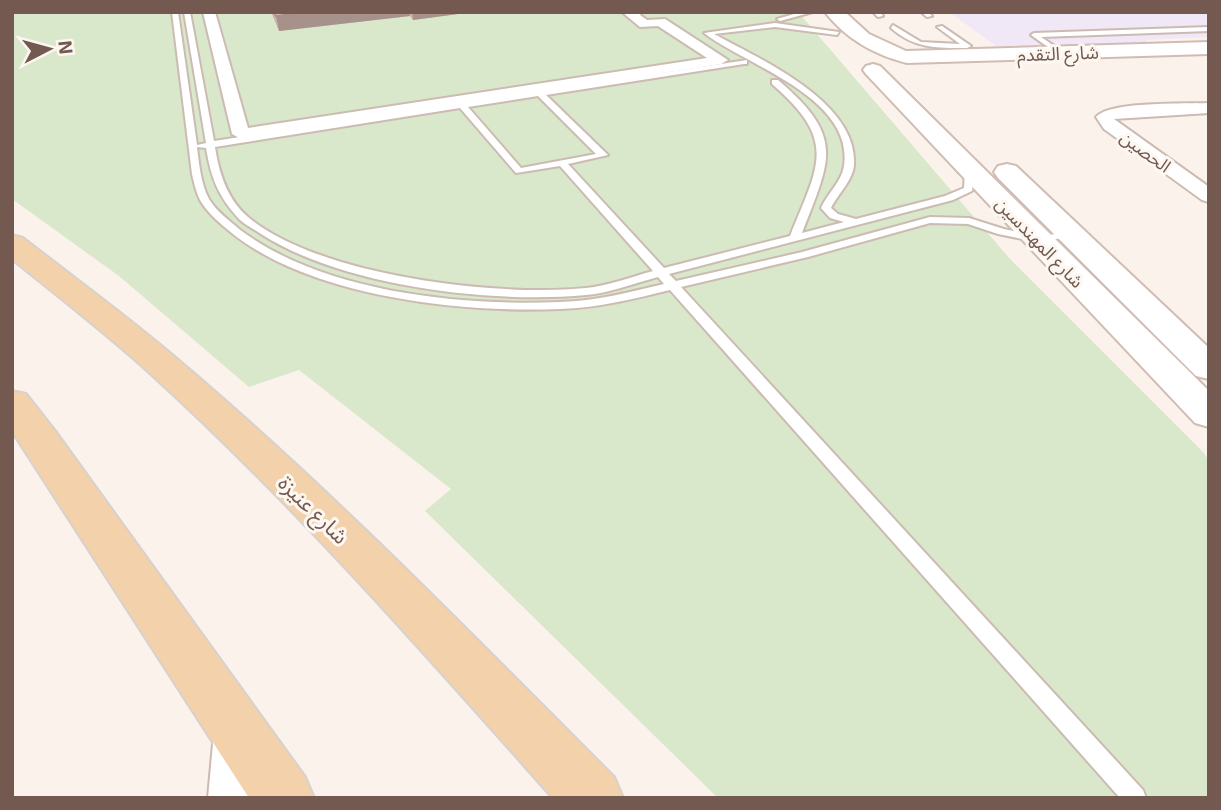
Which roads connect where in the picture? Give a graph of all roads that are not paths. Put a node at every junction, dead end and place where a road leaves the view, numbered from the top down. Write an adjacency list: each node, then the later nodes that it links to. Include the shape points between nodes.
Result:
1 (175, 12): 24 (lane)
2 (187, 12): 23 (lane)
3 (209, 12): 4 (street, via 241,134 721,60 660,22 645,24 628,13)
4 (636, 12)
5 (810, 12): 12 (lane, via 694,31)
6 (818, 12): 11 (street, شارع المهندسين)
7 (834, 12): 18 (street, via 862,38)
8 (893, 27): 14 (lane, via 918,45)
9 (940, 27): 14 (lane)
10 (1209, 29): 16 (lane, via 1034,36)
11 (837, 33): 12 (lane, via 775,24); 19 (street, شارع المهندسين)
12 (703, 34): 17 (lane); 28 (lane, via 804,90 834,119 850,151 848,168 826,208 834,216)
13 (1209, 48): 16 (street, شارع التقدم)
14 (973, 51): 16 (street, شارع التقدم); 18 (street, شارع التقدم)
15 (1209, 55): 16 (street, شارع التقدم)
16 (1064, 57): 18 (street, شارع التقدم)
17 (744, 62): 20 (lane); 30 (lane, via 806,107 823,142 820,171)
18 (910, 63): 19 (street, via 891,73); 29 (street, شارع المهندسين, via 916,82 928,97)
19 (868, 64): 26 (street, شارع المهندسين)
20 (539, 93): 21 (lane); 25 (lane, via 603,155)
21 (462, 105): 23 (lane); 25 (lane, via 519,171)
22 (1209, 108): 27 (street, الحصين, via 1104,117)
23 (210, 145): 24 (lane); 33 (lane, via 221,190 231,205 270,238 298,252 376,276 452,288 558,294)
24 (193, 148): 33 (lane, via 204,198 234,233 317,273 410,295 520,306 588,304)
25 (562, 163): 33 (lane)
26 (970, 169): 28 (lane, via 969,189 957,195); 31 (street, شارع المهندسين)
27 (1209, 196)
28 (856, 223): 30 (lane)
29 (1072, 234): 31 (lane); 34 (street, شارع المهندسين)
30 (794, 239): 33 (lane)
31 (1037, 239): 33 (lane, via 969,221 941,219 804,255); 36 (street, شارع المهندسين)
32 (12, 244): 40 (main road, شارع عنيزة, via 213,411 349,542)
33 (667, 279): 41 (lane)
34 (1209, 368)
35 (12, 403): 37 (main road)
36 (1209, 414)
37 (234, 724): 38 (street); 39 (main road)
38 (230, 798)
39 (285, 798)
40 (593, 798)
41 (1135, 798)

